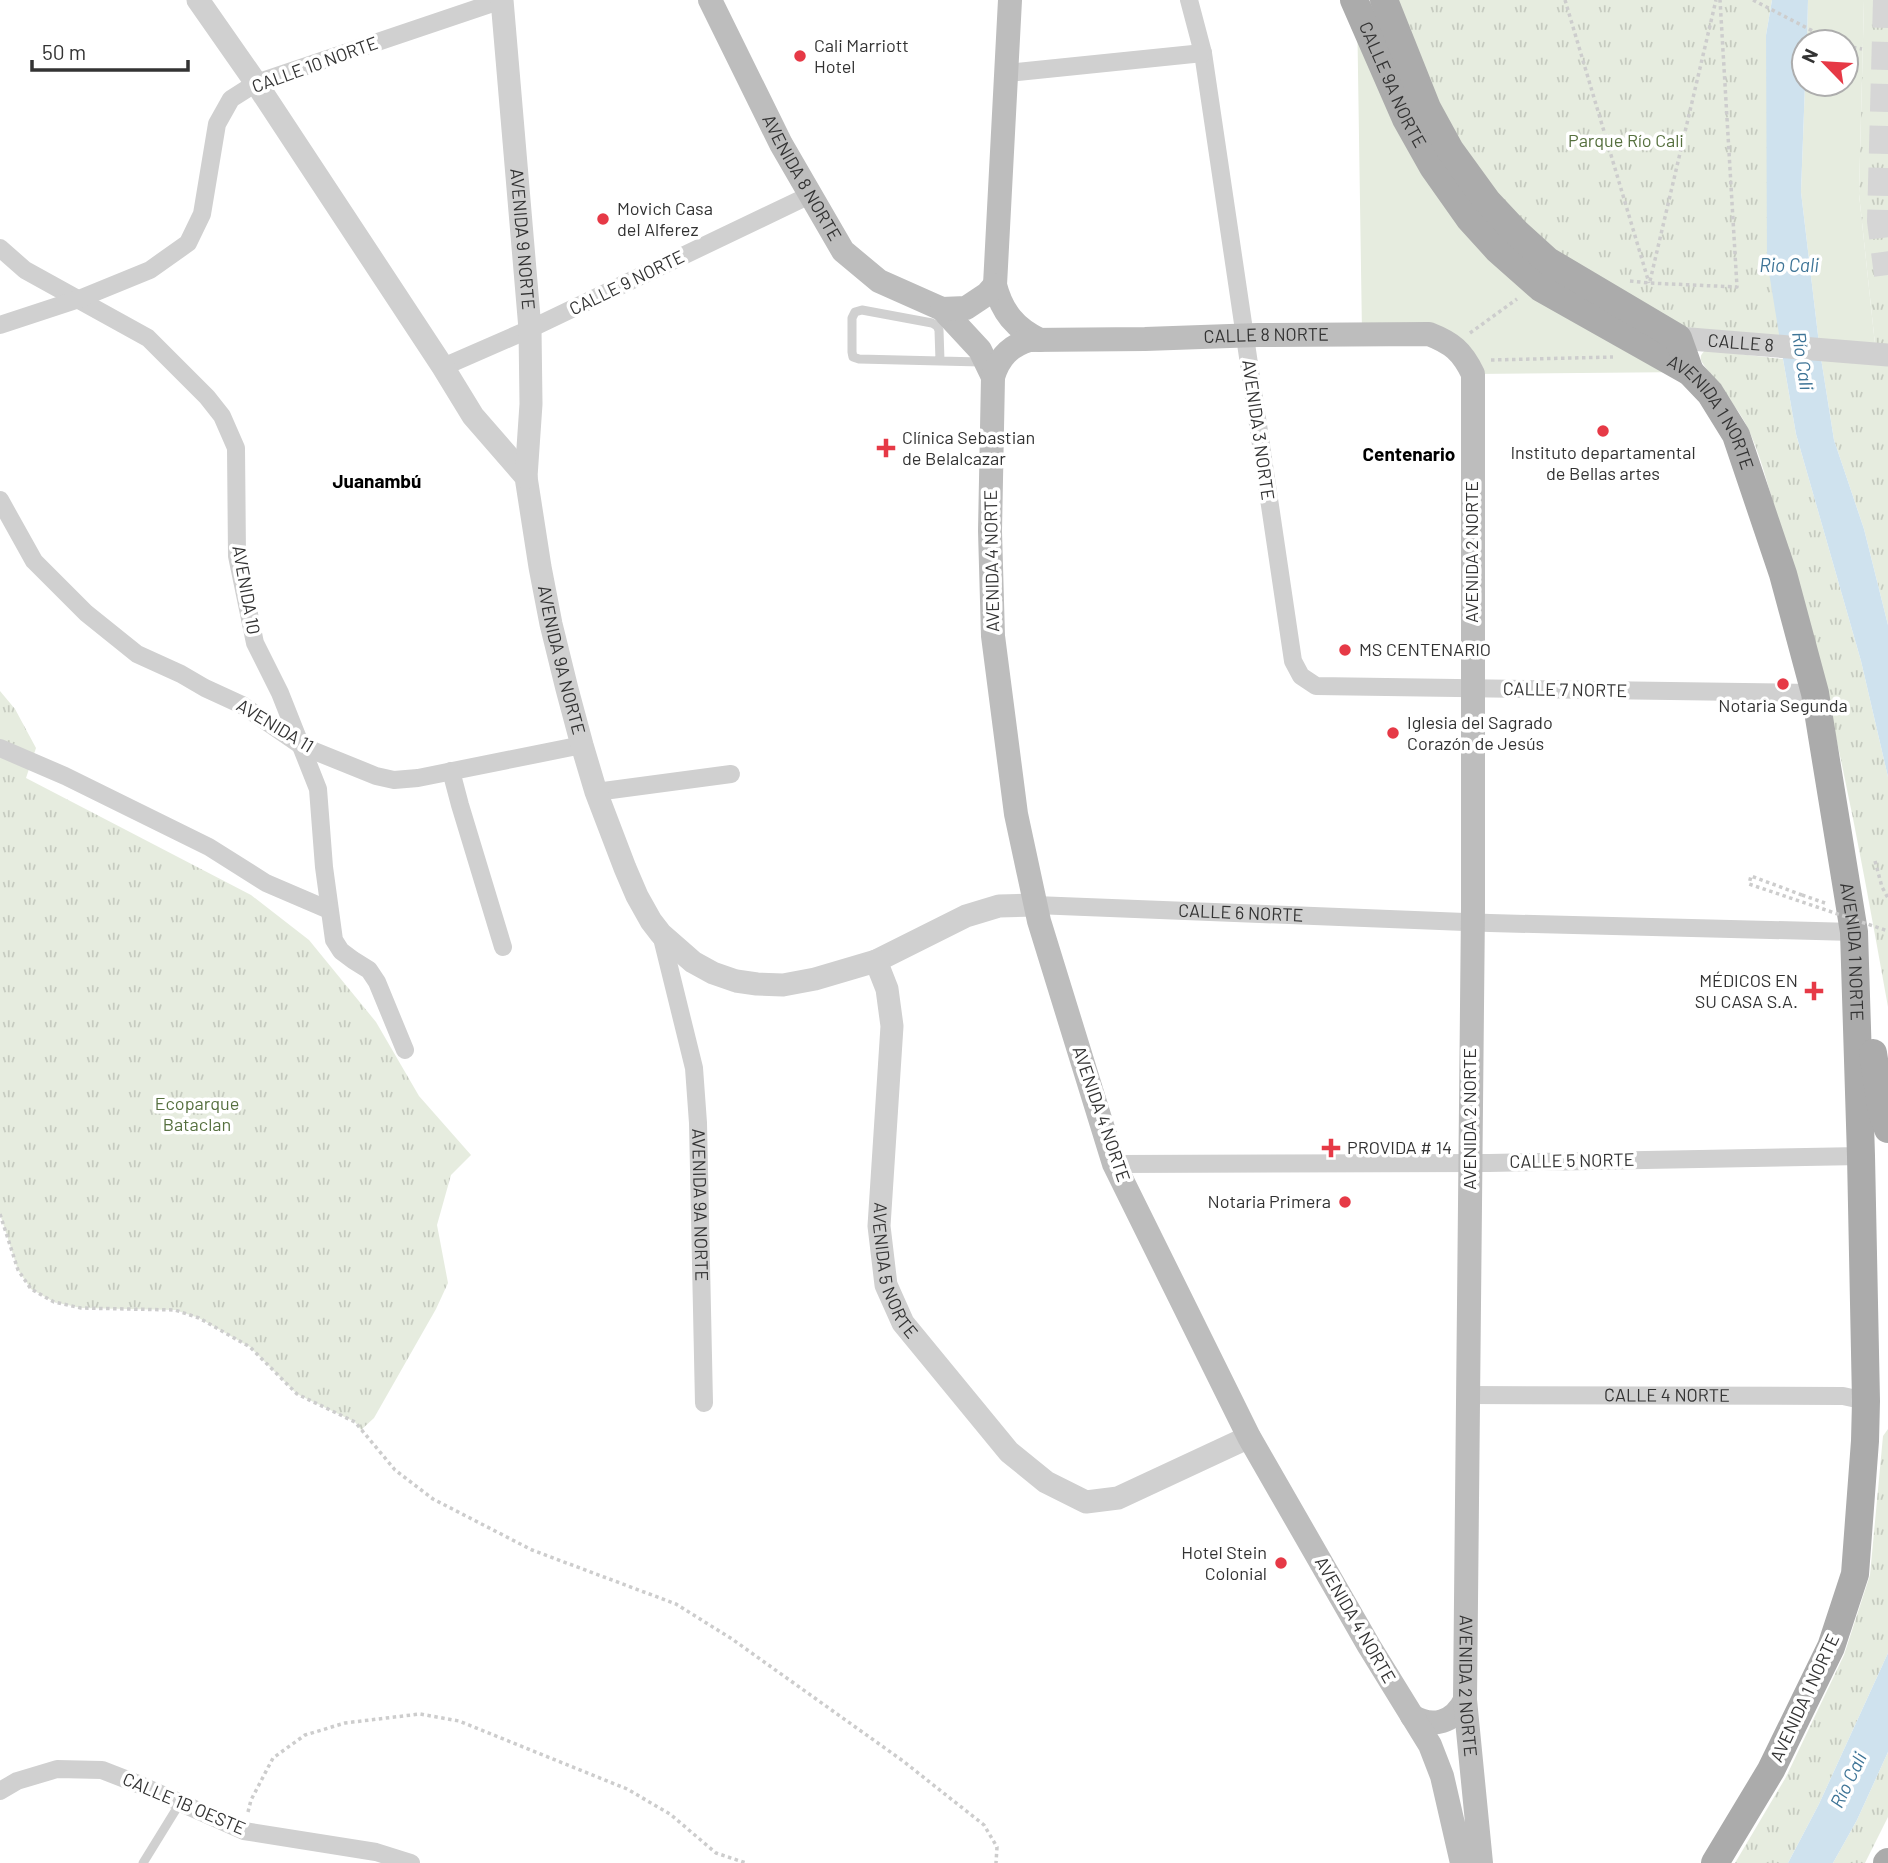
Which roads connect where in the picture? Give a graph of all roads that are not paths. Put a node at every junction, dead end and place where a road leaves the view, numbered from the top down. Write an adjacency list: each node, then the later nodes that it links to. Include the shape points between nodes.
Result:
1 (198, 0): 11 (street)
2 (502, 0): 11 (street, CALLE 10 NORTE); 21 (street, AVENIDA 9 NORTE)
3 (710, 0): 13 (main road, AVENIDA 8 NORTE)
4 (1010, 0): 10 (main road)
5 (1189, 0): 9 (street, AVENIDA 3 NORTE)
6 (1354, 0): 12 (main road, CALLE 9A NORTE, via 1406,119)
7 (1384, 0): 8 (main road)
8 (1404, 50): 12 (main road); 23 (main road, via 1450,150 1516,232 1556,267)
9 (1203, 53): 10 (street); 22 (street, AVENIDA 3 NORTE)
10 (1007, 73): 15 (main road)
11 (256, 83): 17 (street, CALLE 10 NORTE, via 231,99 217,124 202,214 188,243 150,270); 28 (street)
12 (1433, 167): 30 (main road, AVENIDA 1 NORTE, via 1469,218 1533,282)
13 (810, 195): 16 (main road, AVENIDA 8 NORTE, via 843,251 879,281); 21 (street, CALLE 9 NORTE)
14 (0, 248): 17 (street, AVENIDA 10, via 25,270)
15 (995, 285): 18 (main road, via 966,308); 24 (main road, via 1005,313)
16 (904, 292): 18 (main road, AVENIDA 8 NORTE); 19 (lane)
17 (79, 299): 20 (street, CALLE 10 NORTE); 37 (street, AVENIDA 10, via 148,338 222,416 236,448 237,556 255,643)
18 (942, 309): 29 (main road, AVENIDA 8 NORTE, via 972,340)
19 (902, 318): 27 (lane, via 937,326); 27 (lane, via 855,312 853,357)
20 (0, 325)
21 (530, 329): 28 (street, CALLE 9 NORTE); 31 (street, AVENIDA 9 NORTE)
22 (1244, 336): 24 (main road, CALLE 8 NORTE); 26 (main road, CALLE 8 NORTE, via 1429,334); 33 (street, AVENIDA 3 NORTE, via 1293,661 1301,676)
23 (1678, 338): 25 (street, CALLE 8); 30 (main road)
24 (1040, 340): 29 (main road, CALLE 8 NORTE, via 1010,349)
25 (1880, 355)
26 (1465, 360): 34 (main road, AVENIDA 2 NORTE)
27 (940, 361): 29 (lane)
28 (443, 367): 31 (street, via 473,416)
29 (990, 369): 42 (main road, AVENIDA 4 NORTE, via 993,636 1016,814)
30 (1690, 372): 35 (main road, AVENIDA 1 NORTE, via 1737,435 1783,574)
31 (526, 477): 36 (street, AVENIDA 9A NORTE, via 551,624)
32 (0, 500): 37 (street, AVENIDA 11, via 34,561 116,638 137,654 242,705)
33 (1316, 686): 34 (street, CALLE 7 NORTE)
34 (1473, 688): 35 (street, CALLE 7 NORTE); 44 (main road, AVENIDA 2 NORTE)
35 (1815, 693): 45 (main road, AVENIDA 1 NORTE)
36 (582, 745): 39 (street, AVENIDA 11); 41 (street, AVENIDA 9A NORTE)
37 (302, 746): 39 (street, AVENIDA 11, via 394,780); 43 (street, AVENIDA 10, via 318,789)
38 (0, 748): 43 (street, via 197,841 266,883)
39 (451, 771): 47 (street)
40 (731, 774): 41 (street)
41 (596, 792): 46 (street, AVENIDA 9A NORTE, via 637,896)
42 (1035, 905): 44 (street, CALLE 6 NORTE); 48 (street, CALLE 6 NORTE, via 999,906 967,916); 53 (main road, AVENIDA 4 NORTE)
43 (329, 910): 49 (street, AVENIDA 10, via 334,940 377,982)
44 (1472, 922): 45 (street, CALLE 6 NORTE); 52 (main road, AVENIDA 2 NORTE)
45 (1854, 932): 50 (main road); 51 (main road, AVENIDA 1 NORTE)
46 (660, 933): 48 (street, CALLE 6 NORTE, via 713,973 757,984 815,979); 55 (street, AVENIDA 9A NORTE, via 694,1068)
47 (503, 947)
48 (876, 961): 57 (street, AVENIDA 5 NORTE, via 887,989 892,1026 879,1226 886,1285 903,1323 1009,1452 1046,1482 1086,1502 1118,1498)
49 (405, 1050)
50 (1888, 1129)
51 (1861, 1156): 52 (street, CALLE 5 NORTE); 56 (main road, AVENIDA 1 NORTE)
52 (1470, 1162): 53 (street, CALLE 5 NORTE); 54 (main road, AVENIDA 2 NORTE)
53 (1114, 1164): 57 (main road, AVENIDA 4 NORTE)
54 (1467, 1395): 56 (street, CALLE 4 NORTE, via 1843,1396); 58 (main road, AVENIDA 2 NORTE)
55 (704, 1403)
56 (1874, 1419): 66 (main road, AVENIDA 1 NORTE, via 1855,1574 1831,1647 1771,1770)
57 (1249, 1437): 59 (main road, AVENIDA 4 NORTE)
58 (1465, 1700): 59 (main road, via 1456,1714 1443,1722 1427,1723); 65 (main road, AVENIDA 2 NORTE)
59 (1412, 1716): 64 (main road, AVENIDA 4 NORTE, via 1430,1745 1441,1776)
60 (0, 1791): 61 (street, CALLE 1B OESTE, via 57,1769 102,1770)
61 (180, 1803): 62 (lane); 63 (street, CALLE 1B OESTE, via 244,1831 376,1852)
62 (143, 1863)
63 (411, 1863)
64 (1462, 1863)
65 (1481, 1863)
66 (1715, 1863)

